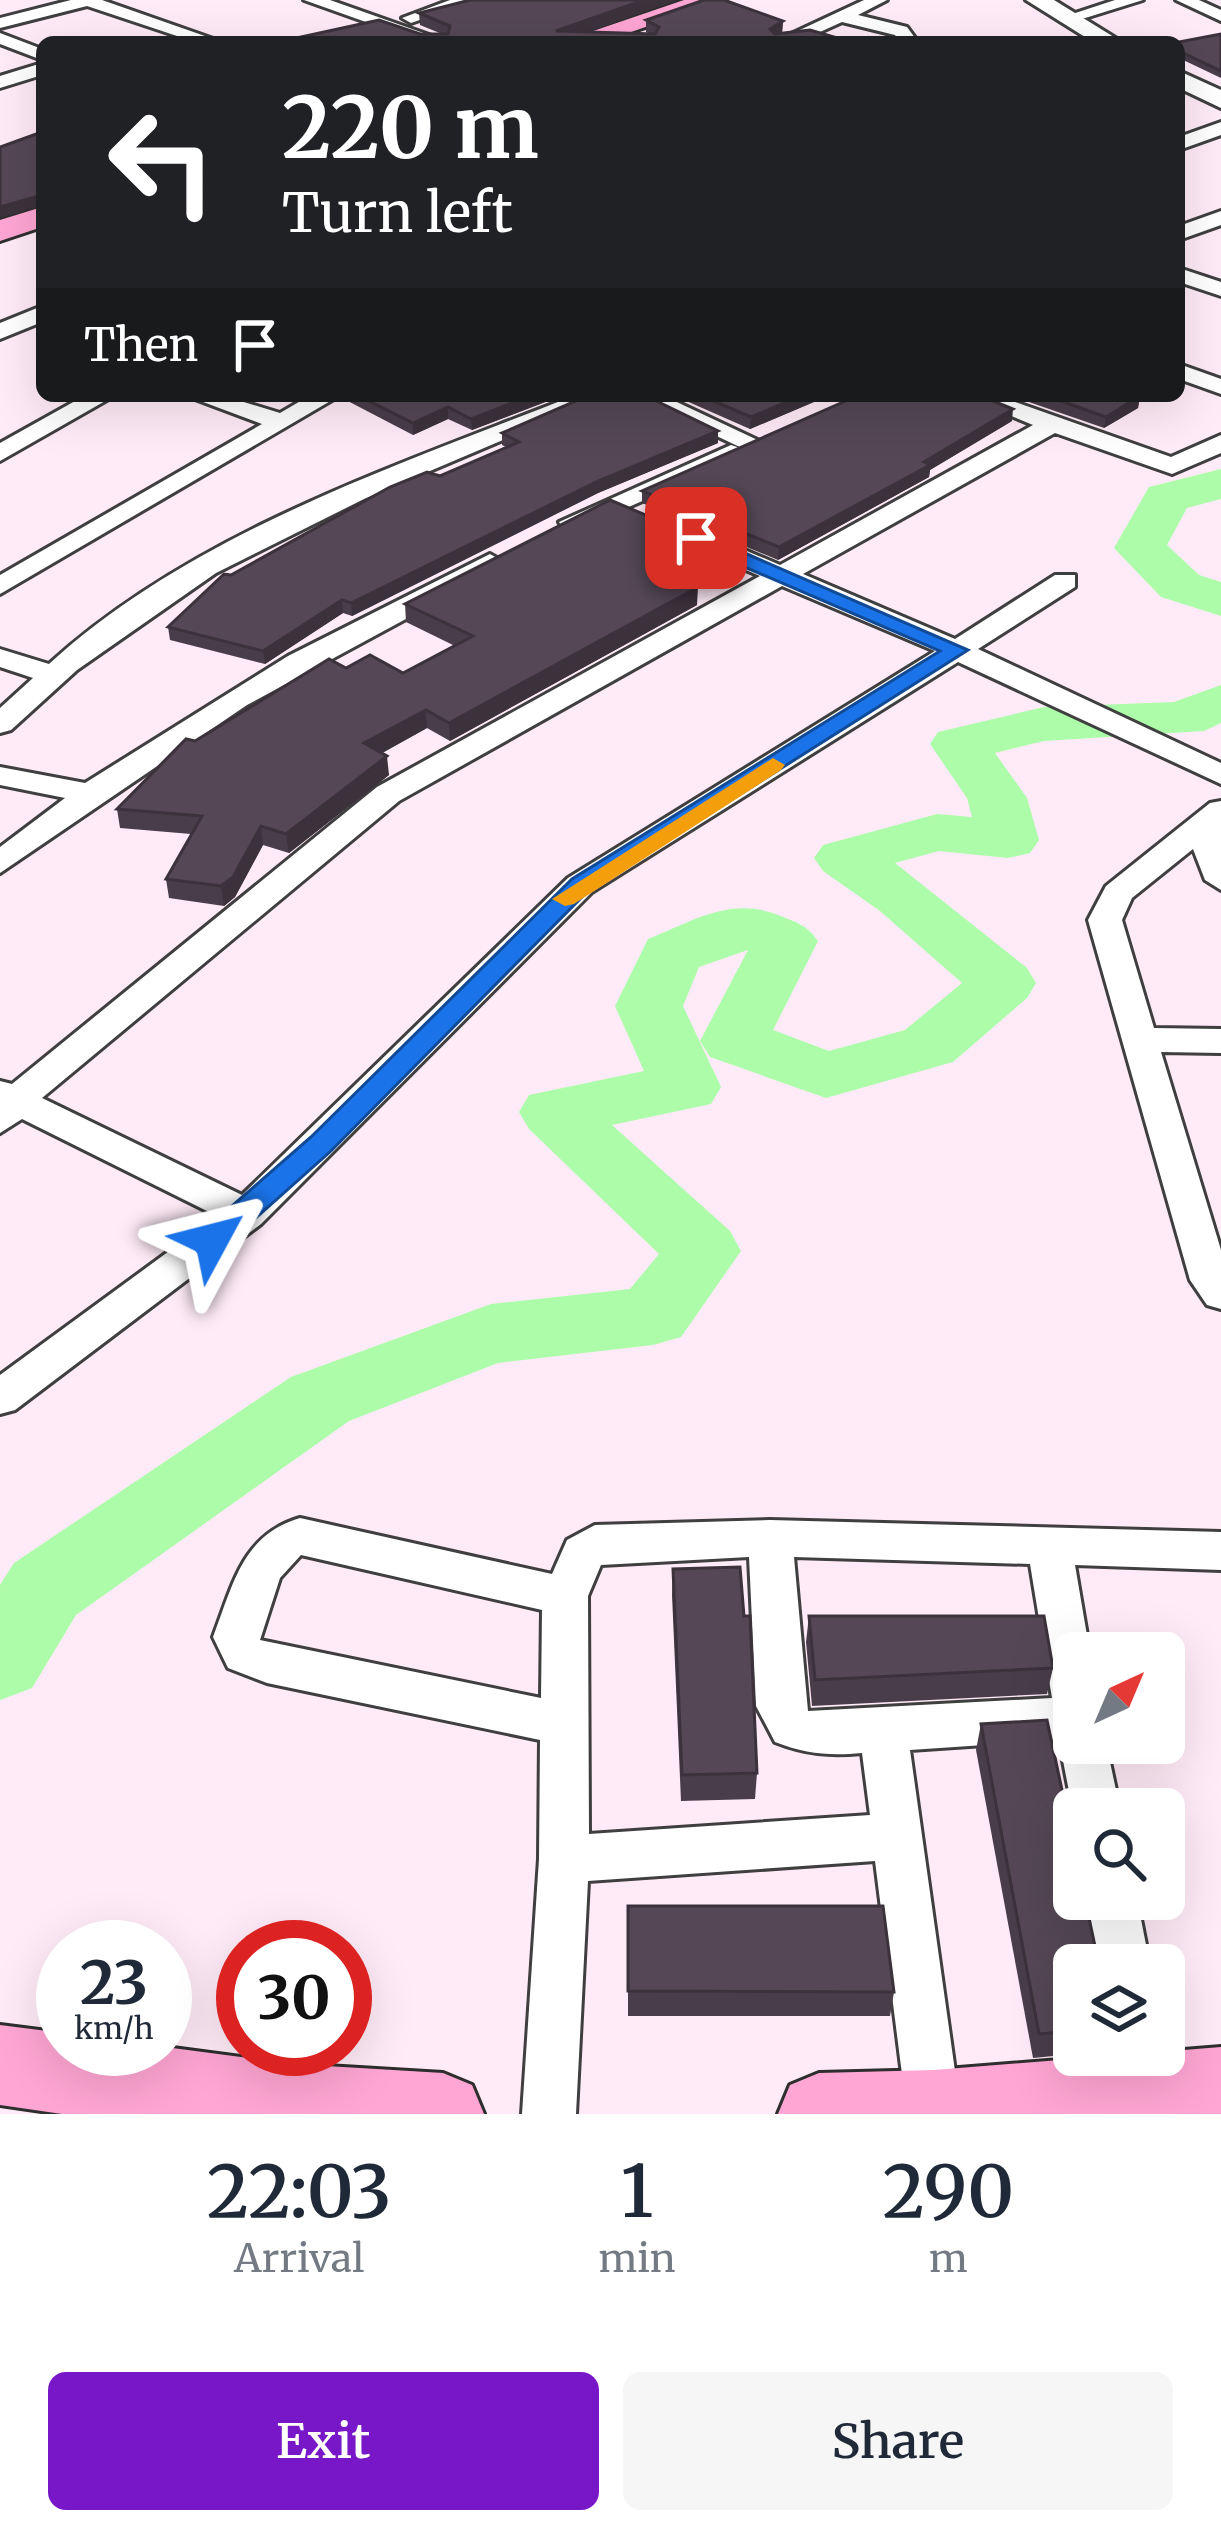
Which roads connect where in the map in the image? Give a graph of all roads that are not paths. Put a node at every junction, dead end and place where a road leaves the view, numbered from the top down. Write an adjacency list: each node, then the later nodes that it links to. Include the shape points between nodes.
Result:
1 (313, 0): 13 (street)
2 (468, 0): 13 (street)
3 (711, 0): 14 (main road)
4 (878, 0): 10 (street)
5 (1037, 0): 11 (street)
6 (1134, 0): 11 (street)
7 (1185, 0): 9 (street)
8 (87, 1): 12 (street); 15 (street)
9 (1221, 16)
10 (842, 17): 19 (street); 20 (street)
11 (1066, 19): 21 (street)
12 (0, 23)
13 (391, 25): 16 (street)
14 (606, 31): 17 (main road); 18 (street)
15 (195, 36)
16 (423, 36)
17 (591, 36)
18 (624, 36)
19 (797, 36)
20 (905, 36)
21 (1099, 36)
22 (0, 38): 23 (street)
23 (36, 53)
24 (36, 71): 26 (street)
25 (1185, 81): 27 (street)
26 (0, 82)
27 (1221, 100)
28 (1221, 128): 29 (street)
29 (1185, 143)
30 (36, 218): 32 (main road)
31 (1221, 218): 33 (street)
32 (2, 229)
33 (1185, 232)
34 (1185, 276): 35 (street)
35 (1221, 289)
36 (36, 320): 37 (street)
37 (0, 332)
38 (1185, 373): 39 (street)
39 (1221, 387)
40 (91, 402): 49 (street)
41 (218, 402): 46 (street)
42 (316, 402): 46 (street)
43 (580, 402): 58 (street, via 261,533)
44 (661, 402): 50 (street, via 763,439)
45 (991, 402): 47 (street)
46 (280, 421): 55 (street)
47 (1051, 425): 48 (street, via 1172,466); 53 (street)
48 (1221, 443)
49 (0, 453)
50 (609, 503): 51 (street); 53 (street)
51 (548, 533)
52 (508, 553): 62 (street, via 317,649)
53 (783, 573): 56 (street); 68 (street, via 354,816)
54 (1065, 581): 56 (street)
55 (0, 586)
56 (957, 650): 60 (street); 69 (street, via 580,885)
57 (0, 658): 58 (street)
58 (50, 674): 59 (street)
59 (0, 724)
60 (1221, 775)
61 (0, 776): 62 (street)
62 (86, 793): 64 (street)
63 (1211, 819): 65 (street); 66 (street, via 1118,892 1105,920)
64 (0, 863)
65 (1221, 880)
66 (1140, 1040): 67 (street); 70 (street, via 1210,1280)
67 (1221, 1041)
68 (6, 1104): 69 (street)
69 (247, 1214): 71 (street)
70 (1221, 1294)
71 (0, 1398)
72 (770, 1538): 73 (street); 75 (street, via 595,1544); 79 (street, via 780,1706 792,1727 818,1735)
73 (1049, 1545): 74 (street); 76 (street)
74 (1221, 1551)
75 (565, 1596): 78 (street); 78 (street, via 300,1536 273,1549 236,1637 244,1654 266,1664)
76 (1063, 1632)
77 (1053, 1719): 79 (street)
78 (562, 1723): 81 (street)
79 (883, 1730): 80 (street)
80 (896, 1836): 81 (street); 85 (street)
81 (564, 1859): 88 (street)
82 (11, 2067): 84 (main road)
83 (1166, 2087): 85 (main road)
84 (137, 2099): 86 (main road)
85 (934, 2112): 89 (main road)
86 (386, 2113): 87 (main road)
87 (443, 2114)
88 (548, 2114)
89 (819, 2114)

